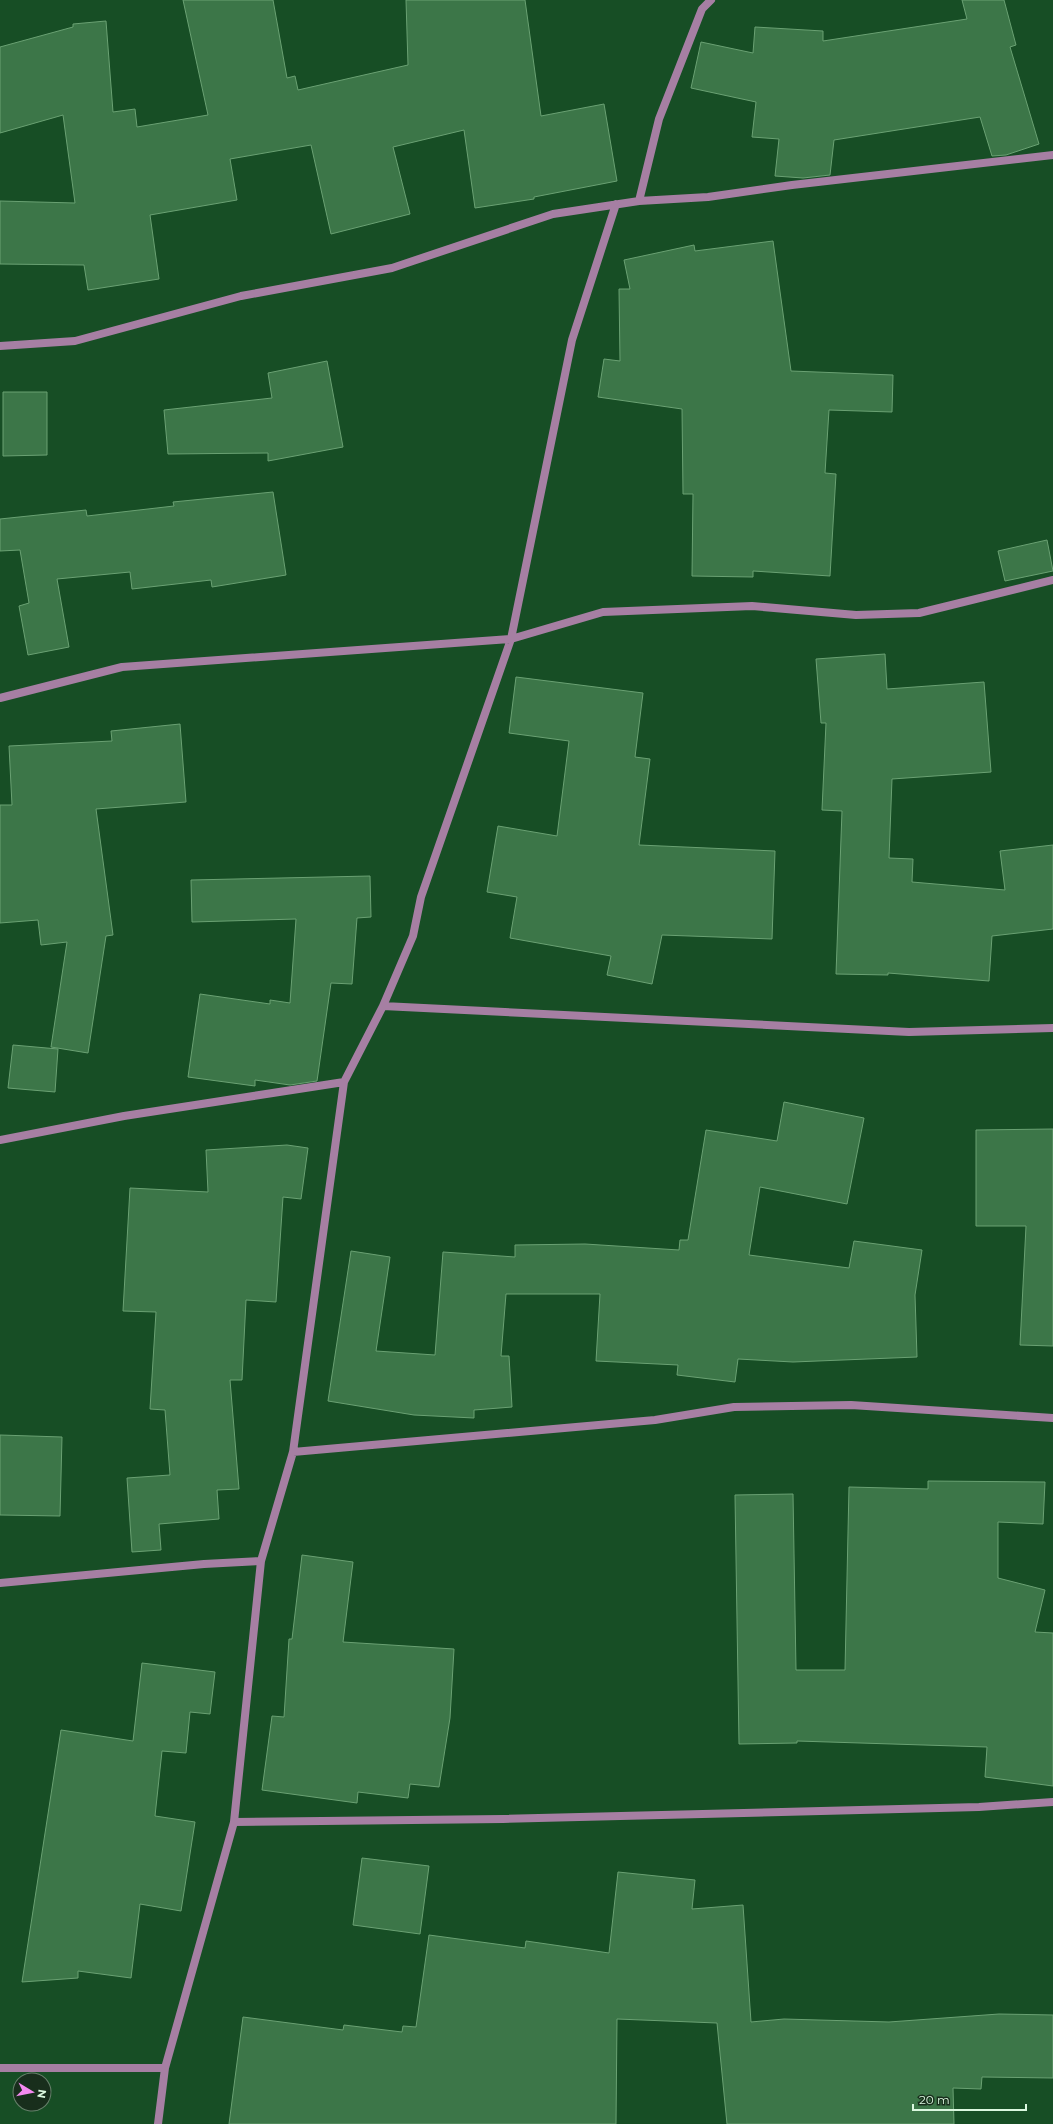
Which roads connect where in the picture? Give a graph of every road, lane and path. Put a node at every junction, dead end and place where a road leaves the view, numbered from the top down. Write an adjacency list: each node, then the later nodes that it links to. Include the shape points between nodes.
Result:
1 (711, 0): 3 (street, via 702,9 659,119)
2 (1053, 155): 3 (street, via 708,197)
3 (639, 200): 4 (street)
4 (616, 204): 5 (street, via 553,214 392,268 241,296 75,341); 7 (street, via 572,340)
5 (0, 346)
6 (1053, 580): 7 (street, via 919,613 856,615 752,606 603,612)
7 (511, 639): 8 (street, via 122,667); 9 (street, via 421,896 413,936)
8 (0, 698)
9 (383, 1006): 10 (street, via 909,1032); 11 (street)
10 (1053, 1028)
11 (344, 1082): 12 (street, via 124,1116); 14 (street)
12 (0, 1140)
13 (1053, 1418): 14 (street, via 851,1405 734,1408 655,1420)
14 (293, 1452): 15 (street)
15 (261, 1560): 16 (street); 18 (street)
16 (0, 1583)
17 (1053, 1802): 18 (street, via 979,1807 574,1818)
18 (234, 1822): 20 (street)
19 (0, 2068): 20 (street)
20 (165, 2068): 21 (street)
21 (158, 2124)

